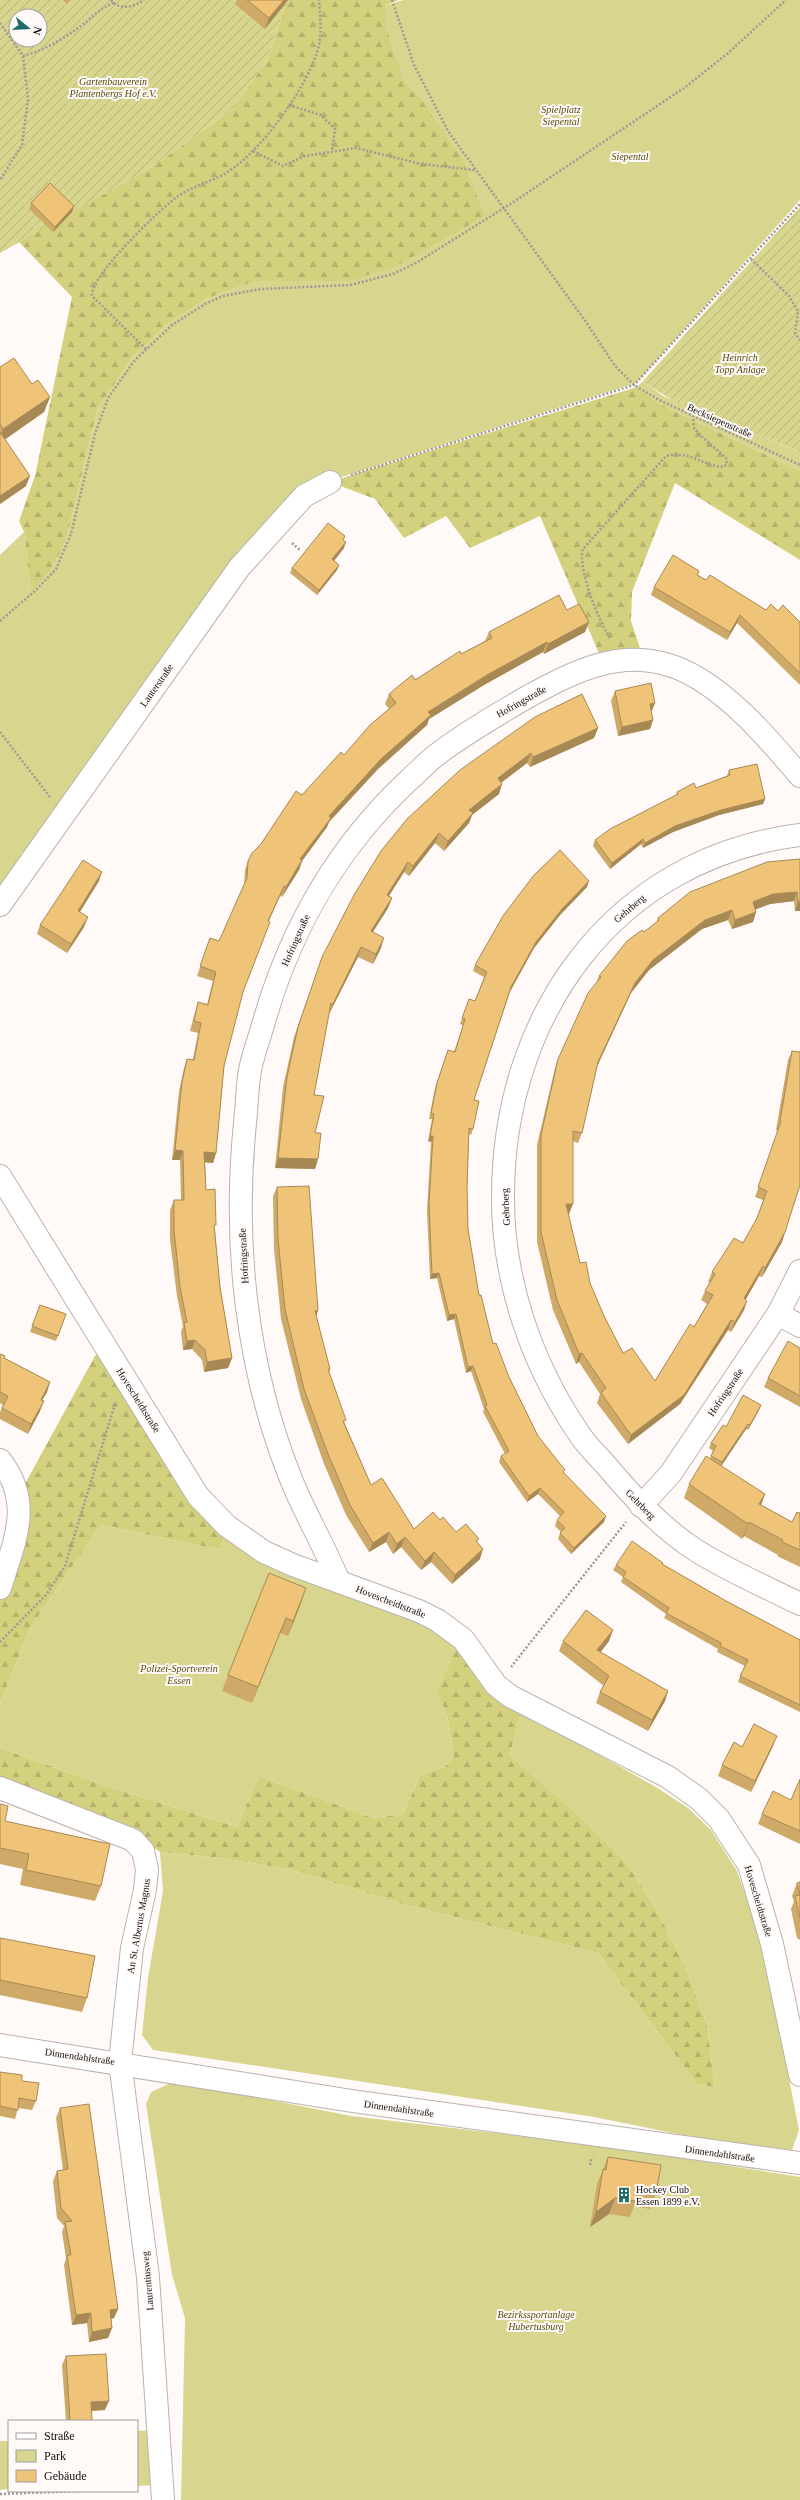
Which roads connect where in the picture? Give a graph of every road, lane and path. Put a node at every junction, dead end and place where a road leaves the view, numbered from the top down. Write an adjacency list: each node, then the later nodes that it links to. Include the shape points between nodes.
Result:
1 (111, 0): 6 (path)
2 (144, 0): 6 (path, via 135,6 125,7)
3 (319, 0): 9 (path, via 321,31 316,57)
4 (392, 0): 12 (path, Becksiepenstraße, via 414,65 432,102)
5 (786, 0): 15 (path, via 727,54 684,88)
6 (114, 3): 8 (path, via 104,7 58,41 37,53)
7 (0, 23): 8 (path)
8 (23, 56): 13 (path, via 28,100 22,145)
9 (289, 105): 10 (path); 11 (path, via 321,115 335,129)
10 (253, 151): 11 (path, via 282,166 305,156); 19 (path, via 227,172 191,189 163,207 120,252 93,286 92,296)
11 (332, 152): 12 (path, via 356,148 421,164)
12 (475, 170): 15 (path, Becksiepenstraße)
13 (0, 180)
14 (800, 204): 16 (path)
15 (503, 208): 19 (path, via 416,263 393,274 350,285 261,288 223,296 189,314); 20 (path, Becksiepenstraße, via 615,366)
16 (751, 259): 17 (path, via 790,296); 20 (path)
17 (799, 311): 18 (path, via 795,333)
18 (800, 340)
19 (146, 349): 24 (path, via 115,385 102,412 71,534 56,569)
20 (634, 386): 21 (path, Becksiepenstraße); 23 (path)
21 (692, 416): 22 (path, Becksiepenstraße); 25 (path, via 694,428 726,458 727,464 723,468 713,466 679,453 666,456 583,549 580,556 584,577 605,628)
22 (800, 465)
23 (330, 482): 28 (street, Lanterstraße, via 304,496 238,568)
24 (0, 621)
25 (623, 660): 27 (street, Hofringstraße, via 651,661 674,666 700,679 723,696 756,727); 38 (street, Hofringstraße, via 600,663 572,673 490,718 436,755 385,803 339,859 303,918 274,988 251,1069 241,1163 241,1233 246,1304 256,1363 270,1419 292,1481)
26 (0, 732): 28 (path)
27 (800, 776)
28 (64, 816): 30 (street, Lanterstraße)
29 (800, 835): 37 (street, Gehrberg, via 736,849 688,867 645,893 602,931 572,968 544,1016 522,1068 508,1132 503,1194 507,1248 517,1298 530,1342 550,1387 579,1434)
30 (0, 905)
31 (0, 1176): 35 (street, Hovescheidtstraße)
32 (800, 1271): 33 (street, Hofringstraße)
33 (778, 1314): 34 (street); 37 (street, Hofringstraße, via 671,1473)
34 (800, 1326)
35 (126, 1380): 38 (street, Hovescheidtstraße, via 198,1496 227,1526 264,1552); 41 (path, via 113,1410 65,1566 46,1595)
36 (0, 1460): 39 (street, via 16,1485 20,1514)
37 (641, 1506): 40 (street, Gehrberg, via 697,1551); 42 (path)
38 (339, 1582): 42 (street, Hovescheidtstraße, via 394,1601 437,1620 463,1639)
39 (0, 1588)
40 (800, 1604)
41 (0, 1642)
42 (496, 1685): 46 (street, Hovescheidtstraße, via 510,1696 668,1777 699,1799 719,1819 750,1865 772,1944)
43 (0, 1788): 45 (street, An St. Albertus Magnus, via 122,1835 133,1840 143,1852 147,1876 132,1948)
44 (0, 2044): 45 (street, Dinnendahlstraße)
45 (120, 2062): 48 (street, Dinnendahlstraße, via 352,2101); 52 (street, Laurentiusweg, via 148,2277)
46 (800, 2075)
47 (592, 2157): 49 (path)
48 (800, 2164)
49 (590, 2165)
50 (53, 2492): 51 (path)
51 (0, 2494)
52 (163, 2500)

